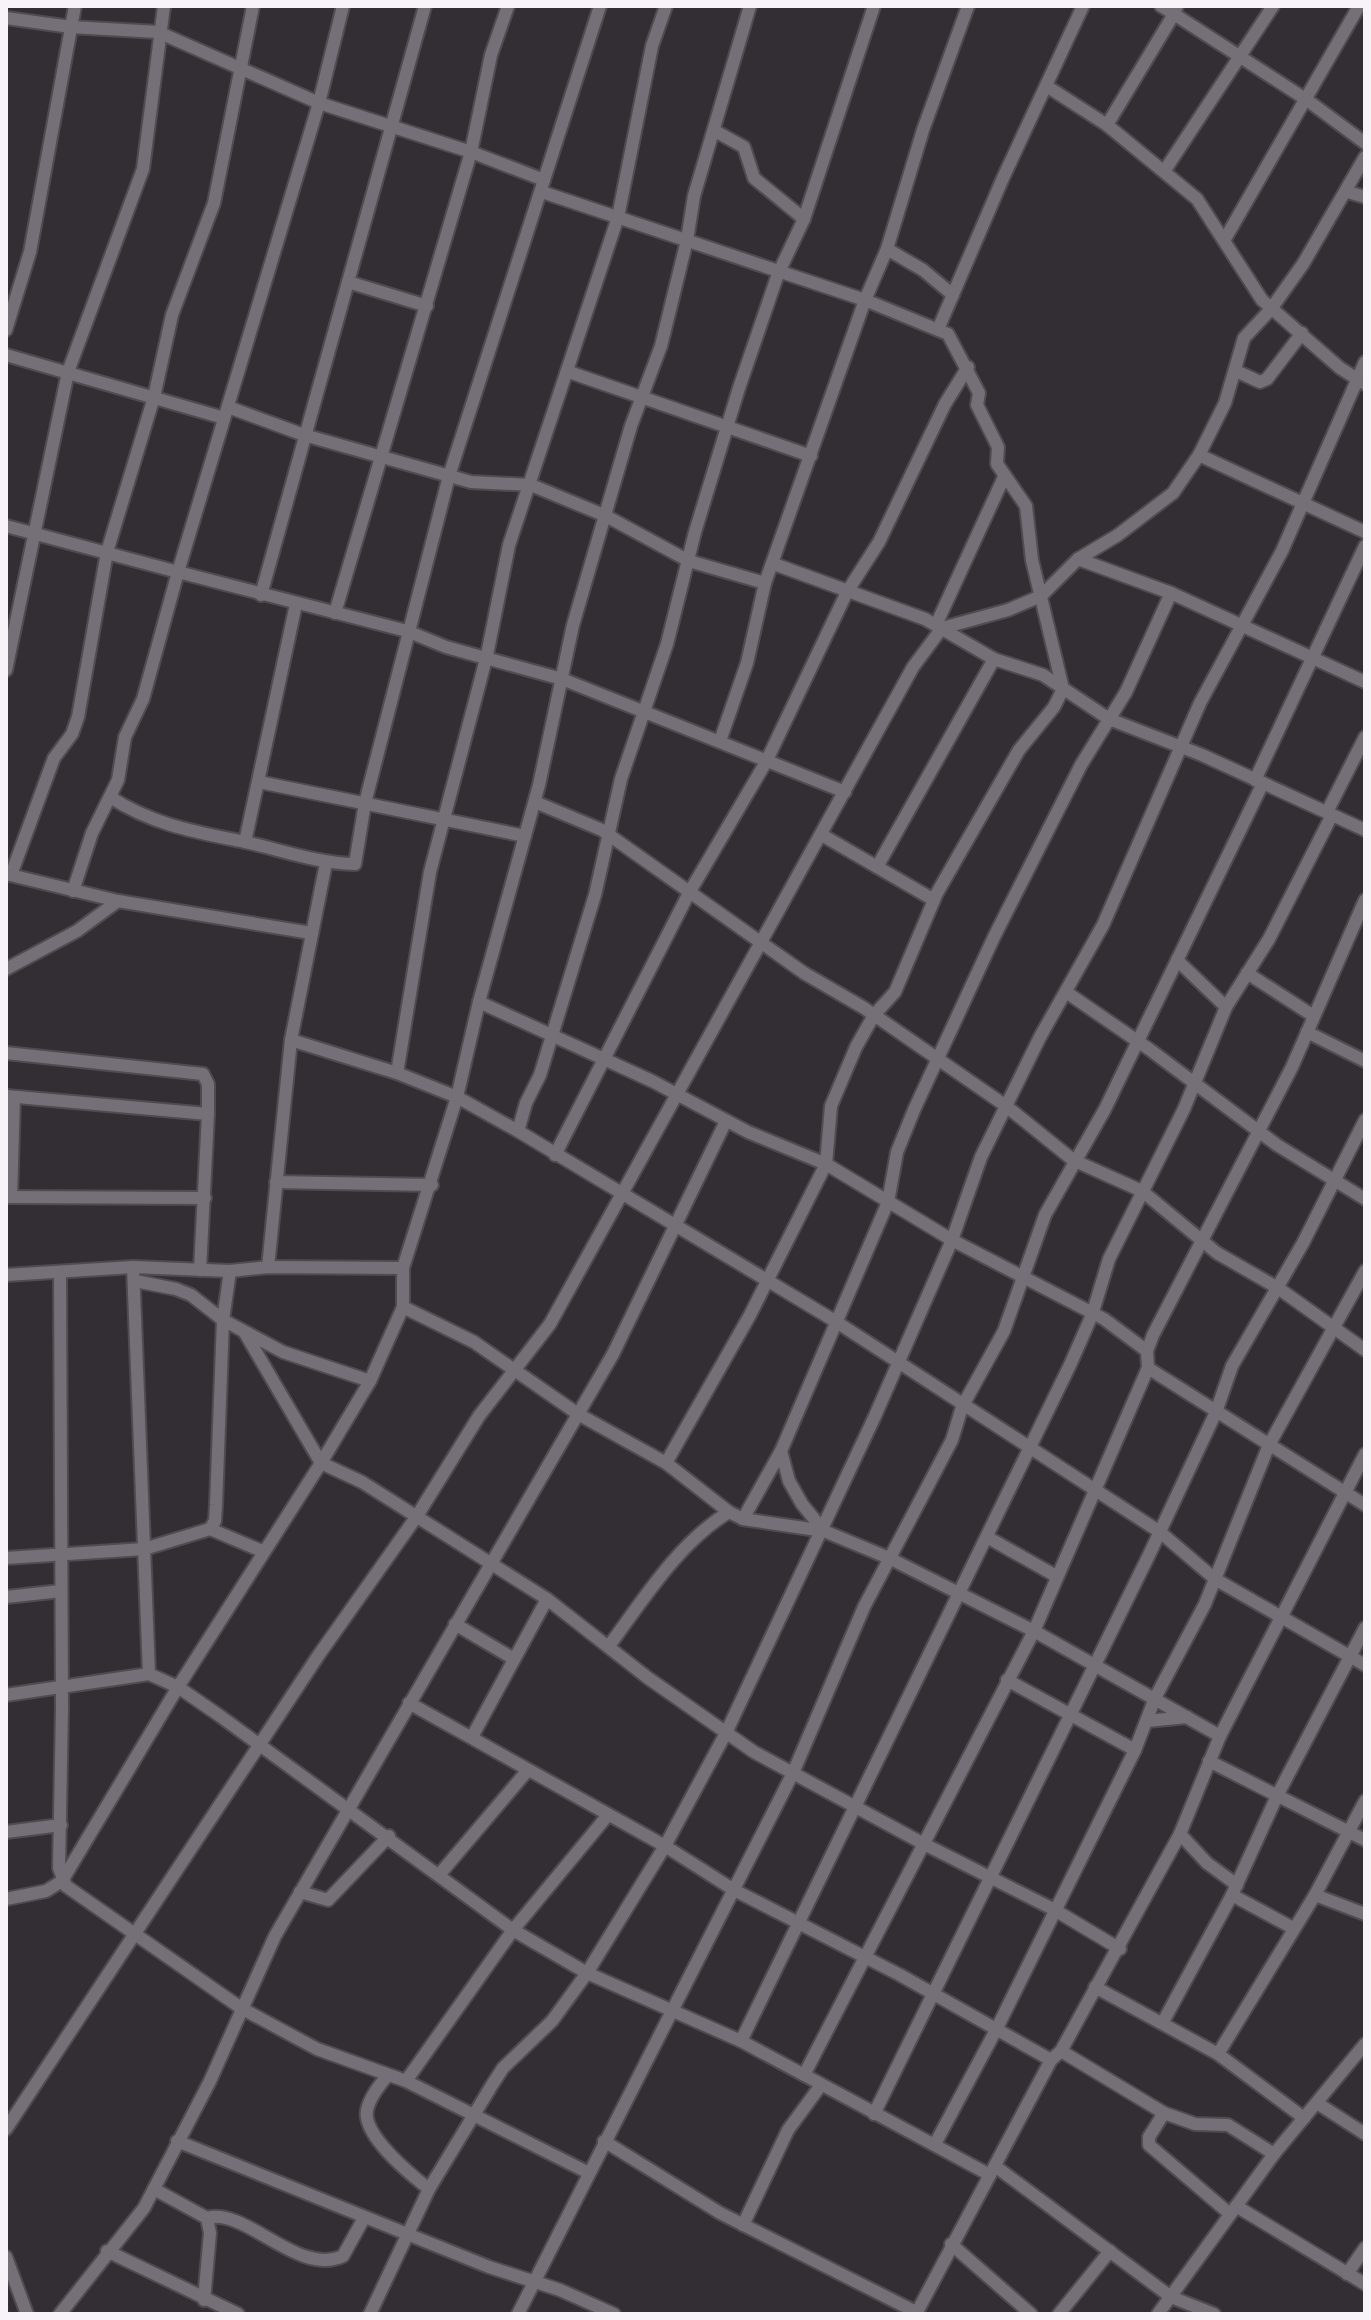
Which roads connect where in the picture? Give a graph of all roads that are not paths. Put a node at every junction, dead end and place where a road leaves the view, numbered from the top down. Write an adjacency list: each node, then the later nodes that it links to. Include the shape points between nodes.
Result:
1 (75, 6): 18 (street)
2 (164, 6): 19 (street)
3 (253, 6): 21 (street)
4 (343, 6): 24 (street)
5 (425, 6): 26 (street)
6 (508, 6): 29 (street, via 491,55)
7 (600, 6): 32 (street)
8 (666, 6): 35 (street, via 652,46)
9 (750, 6): 27 (street)
10 (874, 6): 36 (street)
11 (968, 6): 39 (street)
12 (1083, 6): 22 (street)
13 (1161, 6): 16 (street)
14 (1273, 6): 20 (street)
15 (1359, 6): 23 (street)
16 (1176, 10): 20 (street); 25 (street)
17 (6, 18): 18 (street)
18 (71, 27): 19 (street); 47 (street, via 30,252)
19 (158, 32): 21 (street); 53 (street, via 143,169)
20 (1241, 59): 23 (street); 31 (street)
21 (240, 70): 24 (street); 56 (street, via 214,203 172,315)
22 (1048, 87): 25 (street); 42 (street)
23 (1307, 100): 28 (street); 37 (street)
24 (319, 103): 26 (street); 58 (street)
25 (1107, 125): 31 (street)
26 (390, 128): 29 (street); 41 (street)
27 (715, 131): 36 (street, via 744,147 754,178); 38 (street, via 694,196)
28 (1365, 143)
29 (471, 152): 32 (street); 44 (street)
30 (1365, 157): 33 (street)
31 (1165, 170): 37 (street, via 1197,199)
32 (543, 186): 35 (street); 64 (street)
33 (1348, 192): 34 (street); 45 (street)
34 (1365, 197)
35 (618, 217): 38 (street); 54 (street)
36 (804, 219): 40 (street)
37 (1225, 239): 45 (street)
38 (687, 240): 40 (street); 57 (street, via 661,346)
39 (887, 249): 42 (street); 43 (street)
40 (778, 274): 43 (street); 59 (street)
41 (348, 282): 44 (street); 60 (street)
42 (953, 295): 46 (street)
43 (865, 300): 46 (street); 62 (street)
44 (427, 306): 63 (street)
45 (1271, 309): 48 (street); 52 (street, via 1244,338)
46 (939, 327): 51 (street, via 953,339)
47 (6, 330)
48 (1302, 333): 52 (street, via 1267,379 1260,382); 55 (street)
49 (6, 355): 53 (street)
50 (1365, 362): 55 (street)
51 (968, 367): 65 (street, via 979,393 980,417 998,447 997,464); 79 (street, via 879,542)
52 (1236, 371): 61 (street)
53 (68, 372): 56 (street); 71 (street)
54 (569, 372): 57 (street); 66 (street)
55 (1361, 383): 67 (street)
56 (154, 397): 58 (street); 73 (street)
57 (641, 399): 59 (street); 68 (street)
58 (226, 413): 60 (street); 77 (street)
59 (727, 428): 62 (street); 75 (street)
60 (304, 435): 63 (street); 81 (street)
61 (1199, 455): 67 (street); 74 (street, via 1154,510)
62 (811, 456): 76 (street)
63 (383, 457): 64 (street); 84 (street)
64 (449, 476): 66 (street, via 484,484); 87 (street)
65 (1004, 477): 82 (street, via 1026,506); 86 (street)
66 (531, 485): 68 (street); 88 (street, via 509,545)
67 (1304, 503): 70 (street); 85 (street)
68 (606, 516): 75 (street); 92 (street)
69 (6, 526): 71 (street)
70 (1365, 532)
71 (33, 533): 73 (street); 91 (street)
72 (1365, 546): 89 (street)
73 (107, 552): 77 (street); 116 (street, via 78,717 54,758)
74 (1078, 559): 80 (street); 82 (street)
75 (689, 561): 78 (street); 95 (street)
76 (774, 564): 78 (street); 79 (street)
77 (178, 572): 81 (street); 104 (street)
78 (765, 583): 98 (street, via 747,663)
79 (847, 592): 86 (street); 100 (street)
80 (1171, 593): 85 (street); 96 (street)
81 (261, 595): 83 (street)
82 (1041, 596): 86 (street, via 995,615); 94 (street)
83 (296, 604): 84 (street); 101 (street)
84 (335, 613): 87 (street)
85 (1243, 624): 89 (street); 99 (street)
86 (939, 627): 90 (street); 103 (street)
87 (407, 631): 88 (street, via 446,647); 106 (street)
88 (487, 655): 92 (street); 108 (street)
89 (1311, 656): 93 (street); 102 (street)
90 (994, 659): 94 (street, via 1043,675); 115 (street)
91 (6, 670)
92 (562, 679): 95 (street); 105 (street)
93 (1365, 682)
94 (1063, 689): 96 (street); 119 (street, via 1019,750)
95 (645, 712): 98 (street); 110 (street, via 621,779)
96 (1109, 719): 99 (street); 138 (street, via 1000,925)
97 (1365, 737): 107 (street)
98 (720, 741): 100 (street)
99 (1180, 748): 102 (street); 127 (street, via 1103,925)
100 (766, 762): 103 (street); 118 (street)
101 (259, 782): 106 (street); 113 (street)
102 (1259, 782): 107 (street); 124 (street, via 1232,853)
103 (845, 792): 111 (street)
104 (110, 797): 113 (street, via 149,820 199,836); 117 (street)
105 (535, 802): 110 (street); 112 (street)
106 (365, 803): 108 (street); 114 (street, via 355,864)
107 (1329, 813): 109 (street); 126 (street, via 1269,939)
108 (441, 819): 112 (street); 140 (street)
109 (1365, 830)
110 (610, 835): 118 (street); 133 (street)
111 (822, 835): 115 (street); 123 (street)
112 (525, 836): 128 (street)
113 (245, 842): 114 (street)
114 (326, 863): 122 (street)
115 (877, 867): 119 (street)
116 (8, 875): 117 (street)
117 (73, 891): 121 (street)
118 (689, 893): 123 (street); 137 (street)
119 (934, 900): 130 (street, via 895,992)
120 (1365, 900): 131 (street)
121 (118, 901): 122 (street); 125 (street, via 77,931)
122 (311, 933): 134 (street)
123 (762, 942): 130 (street); 143 (street)
124 (1177, 960): 129 (street); 135 (street)
125 (6, 969)
126 (1247, 973): 129 (street); 131 (street)
127 (1066, 992): 135 (street); 145 (street)
128 (479, 1002): 133 (street); 144 (street)
129 (1226, 1007): 141 (street)
130 (874, 1015): 138 (street); 153 (street, via 831,1106)
131 (1312, 1015): 132 (street)
132 (1307, 1032): 139 (street); 150 (street)
133 (550, 1033): 137 (street); 149 (street)
134 (291, 1040): 140 (street); 155 (street)
135 (1137, 1040): 141 (street); 152 (street, via 1105,1109)
136 (6, 1053): 146 (street, via 200,1073 207,1079)
137 (605, 1059): 143 (street); 151 (street)
138 (937, 1061): 145 (street); 162 (street, via 897,1152)
139 (1365, 1061)
140 (397, 1073): 144 (street)
141 (1195, 1084): 150 (street); 157 (street)
142 (10, 1096): 146 (street); 159 (street)
143 (673, 1096): 148 (street); 158 (street)
144 (457, 1097): 149 (street); 156 (street)
145 (1006, 1106): 152 (street); 164 (street, via 981,1157)
146 (208, 1114): 160 (street)
147 (1365, 1120): 154 (street)
148 (726, 1121): 153 (street); 163 (street)
149 (518, 1131): 151 (street)
150 (1258, 1131): 154 (street); 165 (street)
151 (555, 1155): 158 (street)
152 (1073, 1160): 157 (street); 174 (street, via 1045,1215)
153 (826, 1164): 162 (street); 176 (street)
154 (1335, 1180): 161 (street); 177 (street)
155 (276, 1182): 156 (street); 167 (street)
156 (432, 1185): 168 (street)
157 (1142, 1191): 165 (street); 179 (street, via 1109,1259)
158 (622, 1193): 163 (street); 187 (street, via 550,1324)
159 (8, 1197): 160 (street)
160 (205, 1198): 169 (street)
161 (1365, 1199)
162 (888, 1202): 164 (street); 181 (street)
163 (676, 1229): 176 (street); 192 (street)
164 (952, 1240): 174 (street); 186 (street)
165 (1200, 1242): 177 (street); 185 (street)
166 (133, 1267): 169 (street); 172 (street); 175 (street)
167 (268, 1267): 168 (street); 170 (street)
168 (403, 1268): 178 (street)
169 (200, 1270): 170 (street)
170 (230, 1271): 180 (street)
171 (1365, 1271): 182 (street)
172 (60, 1272): 173 (street); 211 (street)
173 (6, 1275)
174 (1024, 1279): 179 (street); 190 (street, via 1004,1331)
175 (135, 1281): 180 (street, via 191,1295); 209 (street)
176 (768, 1281): 181 (street); 198 (street)
177 (1278, 1288): 182 (street); 191 (street, via 1232,1366)
178 (403, 1307): 187 (street); 189 (street)
179 (1092, 1315): 185 (street); 194 (street)
180 (223, 1320): 183 (street); 205 (street, via 216,1505)
181 (835, 1321): 186 (street); 195 (street)
182 (1335, 1330): 184 (street); 193 (street)
183 (245, 1333): 189 (street, via 283,1352); 197 (street)
184 (1365, 1350)
185 (1147, 1351): 188 (street)
186 (898, 1361): 190 (street); 206 (street)
187 (513, 1367): 192 (street); 203 (street)
188 (1148, 1368): 191 (street); 199 (street)
189 (370, 1381): 197 (street)
190 (962, 1407): 194 (street); 213 (street, via 952,1440)
191 (1216, 1412): 193 (street); 207 (street)
192 (578, 1414): 198 (street); 214 (street)
193 (1269, 1445): 200 (street); 216 (street)
194 (1030, 1448): 199 (street); 208 (street)
195 (781, 1451): 204 (street); 206 (street, via 789,1481)
196 (1365, 1454): 200 (street)
197 (321, 1463): 203 (street); 210 (street)
198 (666, 1463): 202 (street)
199 (1092, 1490): 207 (street); 215 (street)
200 (1346, 1492): 201 (street); 221 (street)
201 (1365, 1505)
202 (729, 1512): 204 (street); 225 (street, via 708,1525 668,1569)
203 (417, 1516): 214 (street); 243 (street)
204 (743, 1519): 206 (street)
205 (210, 1529): 209 (street); 210 (street)
206 (824, 1531): 213 (street); 240 (street)
207 (1160, 1532): 216 (street); 228 (street)
208 (987, 1537): 215 (street); 218 (street)
209 (144, 1549): 211 (street); 230 (street)
210 (262, 1551): 233 (street)
211 (62, 1555): 212 (street); 217 (street)
212 (6, 1558)
213 (889, 1558): 218 (street); 247 (street)
214 (491, 1562): 220 (street); 222 (street)
215 (1056, 1576): 224 (street)
216 (1215, 1579): 221 (street); 235 (street)
217 (61, 1591): 219 (street); 232 (street)
218 (960, 1593): 224 (street); 251 (street)
219 (6, 1597)
220 (547, 1599): 225 (street); 227 (street)
221 (1283, 1618): 226 (street); 241 (street)
222 (455, 1624): 227 (street); 236 (street)
223 (1365, 1628): 226 (street)
224 (1034, 1631): 228 (street); 231 (street)
225 (609, 1646): 240 (street)
226 (1352, 1657): 229 (street); 248 (street)
227 (514, 1659): 242 (street)
228 (1095, 1665): 235 (street); 237 (street)
229 (1365, 1665)
230 (149, 1674): 232 (street); 233 (street)
231 (1007, 1680): 237 (street); 259 (street)
232 (62, 1687): 234 (street); 253 (street)
233 (178, 1687): 243 (street); 263 (street)
234 (6, 1695)
235 (1155, 1698): 238 (street); 239 (street)
236 (409, 1703): 242 (street); 250 (street)
237 (1070, 1716): 244 (street); 262 (street)
238 (1187, 1717): 239 (street); 241 (street)
239 (1147, 1721): 244 (street)
240 (726, 1733): 247 (street); 260 (street)
241 (1220, 1736): 245 (street)
242 (472, 1737): 246 (street)
243 (260, 1745): 250 (street); 274 (street)
244 (1135, 1750): 269 (street)
245 (1209, 1761): 248 (street); 256 (street)
246 (528, 1770): 252 (street); 261 (street)
247 (793, 1773): 251 (street); 264 (street)
248 (1277, 1796): 255 (street); 265 (street)
249 (1365, 1801): 255 (street)
250 (348, 1808): 257 (street); 266 (street)
251 (856, 1808): 259 (street); 271 (street)
252 (608, 1815): 260 (street); 273 (street)
253 (61, 1825): 254 (street); 263 (street)
254 (6, 1832)
255 (1349, 1833): 258 (street); 267 (street)
256 (1180, 1834): 265 (street); 275 (street)
257 (389, 1836): 261 (street); 266 (street, via 328,1900)
258 (1365, 1840)
259 (924, 1844): 262 (street); 276 (street)
260 (665, 1846): 264 (street); 277 (street)
261 (439, 1875): 273 (street)
262 (988, 1877): 269 (street); 279 (street)
263 (62, 1881): 268 (street, via 46,1891); 274 (street)
264 (734, 1890): 271 (street); 281 (street)
265 (1235, 1890): 272 (street); 282 (street)
266 (300, 1892): 280 (street)
267 (1315, 1895): 270 (street); 272 (street)
268 (6, 1899)
269 (1053, 1909): 275 (street); 283 (street)
270 (1365, 1914)
271 (798, 1923): 276 (street); 284 (street)
272 (1293, 1928): 287 (street)
273 (513, 1930): 277 (street); 291 (street)
274 (132, 1933): 280 (street); 298 (street)
275 (1120, 1949): 278 (street)
276 (866, 1957): 279 (street); 289 (street)
277 (587, 1973): 281 (street); 295 (street, via 552,2021 503,2068)
278 (1095, 1987): 282 (street); 286 (street)
279 (934, 1993): 283 (street); 296 (street)
280 (241, 2008): 290 (street, via 317,2049); 300 (street)
281 (670, 2010): 284 (street); 301 (street)
282 (1163, 2022): 287 (street)
283 (996, 2030): 288 (street); 302 (street)
284 (741, 2041): 289 (street)
285 (1365, 2044): 293 (street)
286 (1061, 2051): 288 (street); 294 (street)
287 (1218, 2054): 297 (street)
288 (1051, 2060): 304 (street)
289 (804, 2075): 292 (street)
290 (387, 2076): 291 (street); 307 (street, via 370,2101 368,2123 392,2156)
291 (406, 2081): 295 (street)
292 (821, 2085): 296 (street); 311 (street, via 788,2130)
293 (1317, 2103): 297 (street); 299 (street)
294 (1164, 2113): 303 (street, via 1195,2124 1228,2125); 308 (street, via 1149,2145)
295 (476, 2114): 305 (street); 307 (street)
296 (874, 2114): 302 (street)
297 (1304, 2118): 303 (street)
298 (6, 2129)
299 (1365, 2134)
300 (177, 2141): 306 (street); 310 (street)
301 (604, 2141): 305 (street); 311 (street)
302 (935, 2144): 304 (street)
303 (1274, 2154): 308 (street)
304 (993, 2170): 313 (street); 316 (street)
305 (587, 2172): 319 (street)
306 (154, 2189): 309 (street); 315 (street)
307 (429, 2189): 312 (street)
308 (1233, 2210): 318 (street); 321 (street)
309 (207, 2218): 310 (street, via 222,2217 306,2256 328,2260 343,2256); 322 (street)
310 (364, 2218): 312 (street)
311 (743, 2225): 324 (street)
312 (408, 2232): 319 (street); 328 (street)
313 (951, 2244): 324 (street); 330 (street)
314 (1365, 2248): 318 (street)
315 (107, 2251): 322 (street); 326 (street)
316 (1110, 2251): 321 (street); 331 (street)
317 (6, 2257): 325 (street)
318 (1347, 2274): 320 (street)
319 (535, 2281): 323 (street); 329 (street)
320 (1365, 2284)
321 (1171, 2297): 332 (street); 333 (street)
322 (204, 2300): 327 (street)
323 (521, 2312)
324 (916, 2313)
325 (27, 2314)
326 (60, 2314)
327 (238, 2314)
328 (370, 2314)
329 (614, 2314)
330 (1031, 2314)
331 (1059, 2314)
332 (1158, 2314)
333 (1214, 2314)

